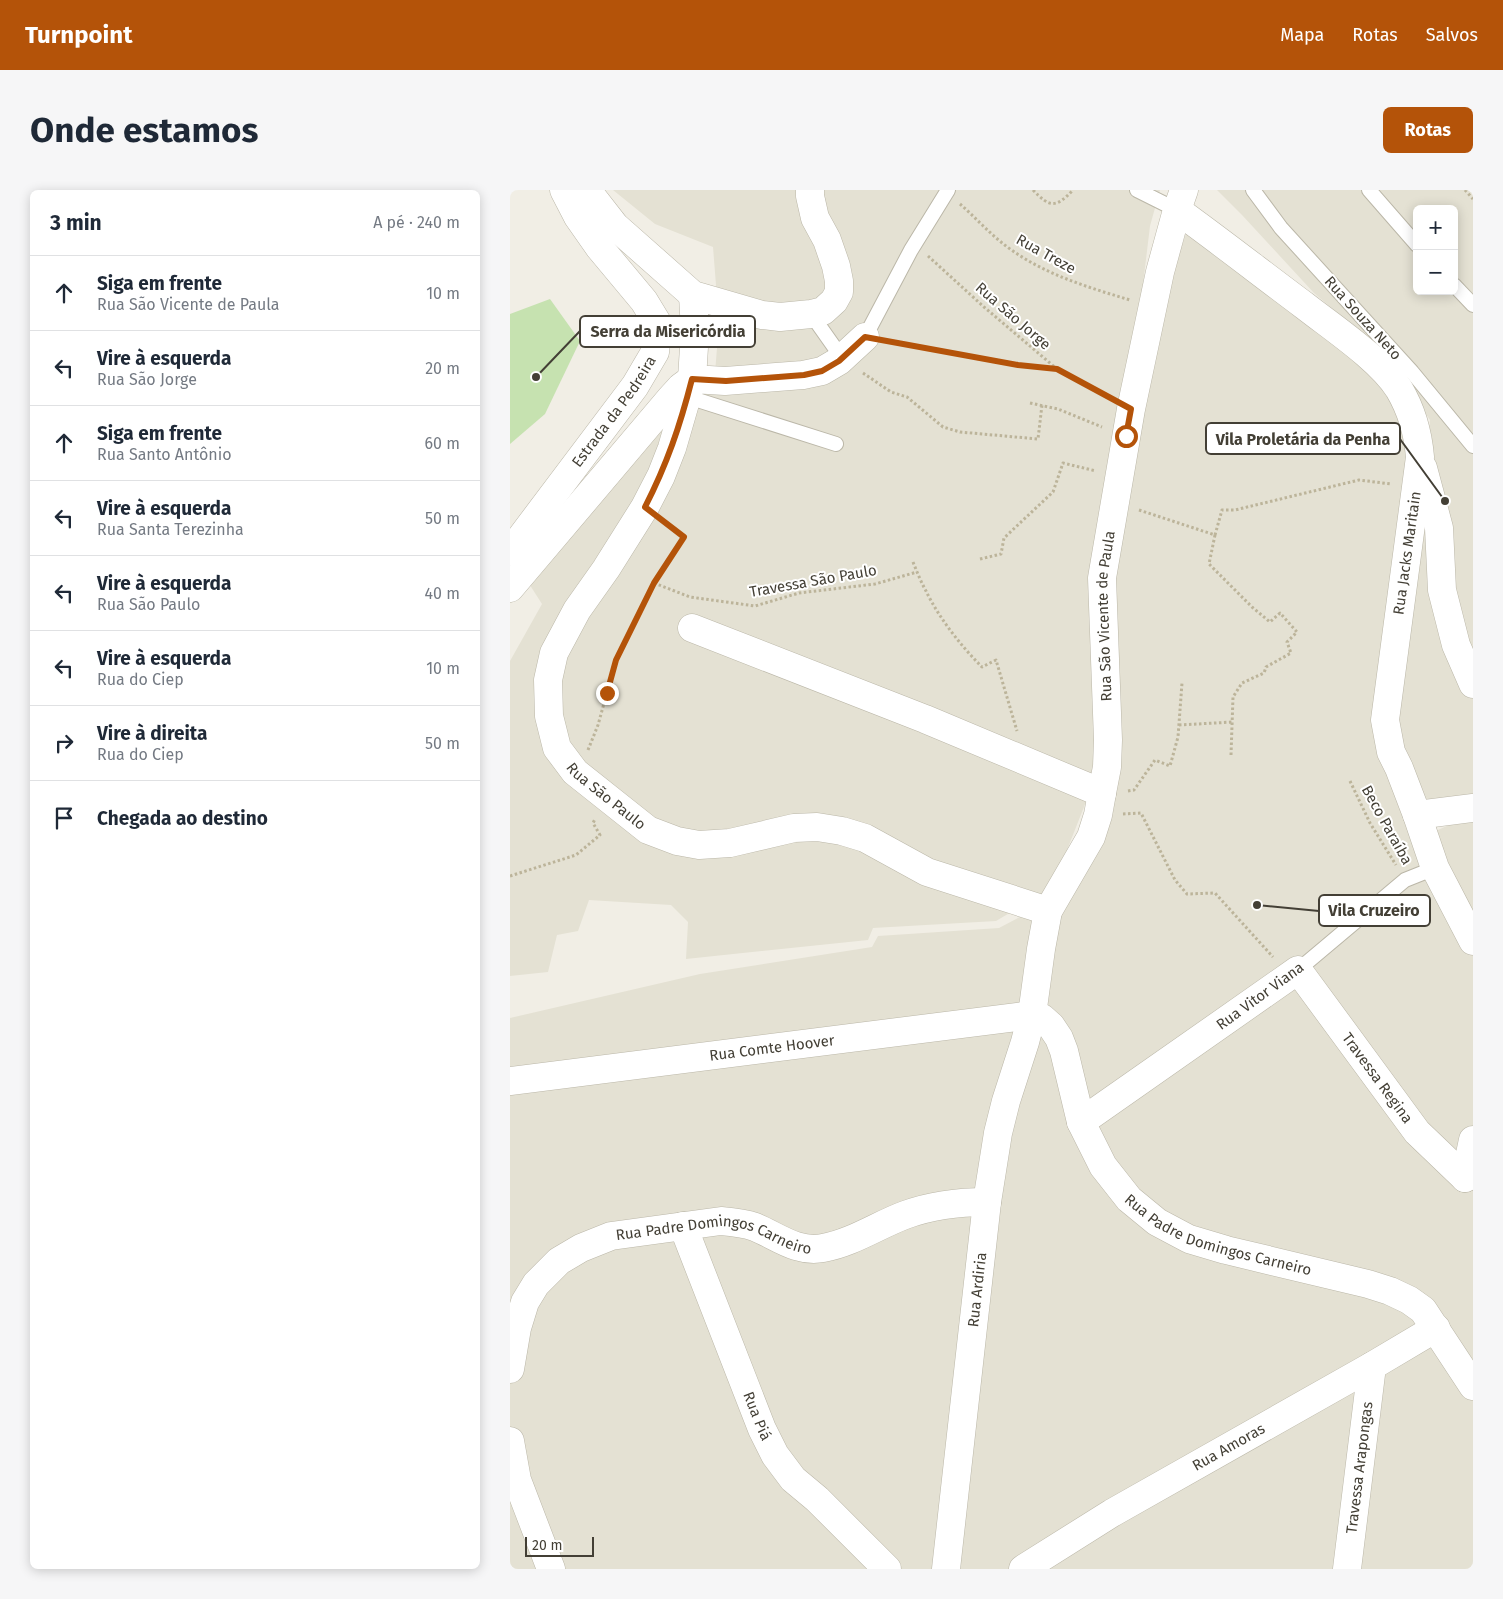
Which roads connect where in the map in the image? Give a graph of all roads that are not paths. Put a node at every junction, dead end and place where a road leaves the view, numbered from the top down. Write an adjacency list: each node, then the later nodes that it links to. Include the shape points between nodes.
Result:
1 (564, 190): 20 (street, Estrada da Pedreira, via 588,232 644,301 658,324 655,352 635,386)
2 (589, 190): 11 (street, via 615,226)
3 (810, 190): 13 (street, via 815,218 827,240 839,281 839,292 834,301 823,311)
4 (947, 190): 14 (lane, via 914,244)
5 (1137, 190): 8 (lane)
6 (1253, 190): 18 (lane, Rua Souza Neto, via 1281,228 1412,372)
7 (1370, 190): 9 (lane)
8 (1180, 200): 19 (street, Rua Jacks Maritain, via 1343,335 1398,387 1413,416); 24 (street, Rua São Vicente de Paula, via 1152,307 1102,578 1108,740)
9 (1413, 240)
10 (1458, 289): 12 (lane)
11 (693, 295): 13 (street, via 762,315); 16 (street, Rua São Paulo, via 695,331)
12 (1473, 305)
13 (811, 314): 15 (lane)
14 (865, 337): 15 (street)
15 (842, 358): 16 (street, via 822,371 804,375 726,381)
16 (690, 388): 17 (lane); 21 (street, via 681,387 670,399); 28 (street, Rua São Paulo, via 661,476 645,507 577,610 554,653 548,680 550,716 557,748 575,772 648,830 677,842 699,845 730,843 794,828 842,831 865,838 927,872)
17 (836, 444)
18 (1473, 446)
19 (1420, 458): 23 (street, via 1439,528 1442,590 1456,645); 26 (street, Rua Jacks Maritain, via 1385,720 1391,752)
20 (510, 552)
21 (510, 588)
22 (692, 628): 24 (street, via 925,719)
23 (1473, 684)
24 (1100, 804): 28 (street, Rua São Vicente de Paula, via 1091,837)
25 (1473, 808): 26 (street)
26 (1417, 815): 27 (street, Rua Jacks Maritain)
27 (1435, 868): 29 (street, Rua Jacks Maritain); 30 (lane, Rua Vitor Viana, via 1405,880)
28 (1048, 911): 31 (street, Rua São Vicente de Paula)
29 (1473, 942)
30 (1294, 973): 33 (street, Rua Vitor Viana); 34 (street, Travessa Regina, via 1417,1132 1465,1178)
31 (1032, 1015): 32 (street, Rua Comte Hoover); 33 (street, Rua Padre Domingos Carneiro, via 1042,1018 1059,1038); 35 (street, Rua Ardiria, via 998,1133)
32 (510, 1081)
33 (1081, 1122): 38 (street, Rua Padre Domingos Carneiro, via 1103,1166 1129,1199 1157,1222 1189,1239 1226,1250 1390,1291 1423,1310)
34 (1473, 1140)
35 (988, 1202): 36 (street, Rua Padre Domingos Carneiro, via 932,1206 843,1242 811,1249 796,1247 736,1222 721,1220); 45 (street, Rua Ardiria)
36 (683, 1226): 37 (street, Rua Padre Domingos Carneiro, via 612,1236 581,1248 559,1261); 44 (street, Rua Piá, via 775,1455 793,1479)
37 (517, 1303): 40 (street, Rua Padre Domingos Carneiro, via 517,1328)
38 (1436, 1328): 39 (street, Rua Amoras); 41 (street, Rua Padre Domingos Carneiro)
39 (1372, 1366): 46 (street, Rua Amoras, via 1112,1513); 47 (street, Travessa Arapongas)
40 (510, 1369)
41 (1473, 1386)
42 (510, 1441): 43 (street, via 517,1480)
43 (551, 1569)
44 (888, 1569)
45 (946, 1569)
46 (1023, 1569)
47 (1346, 1569)

